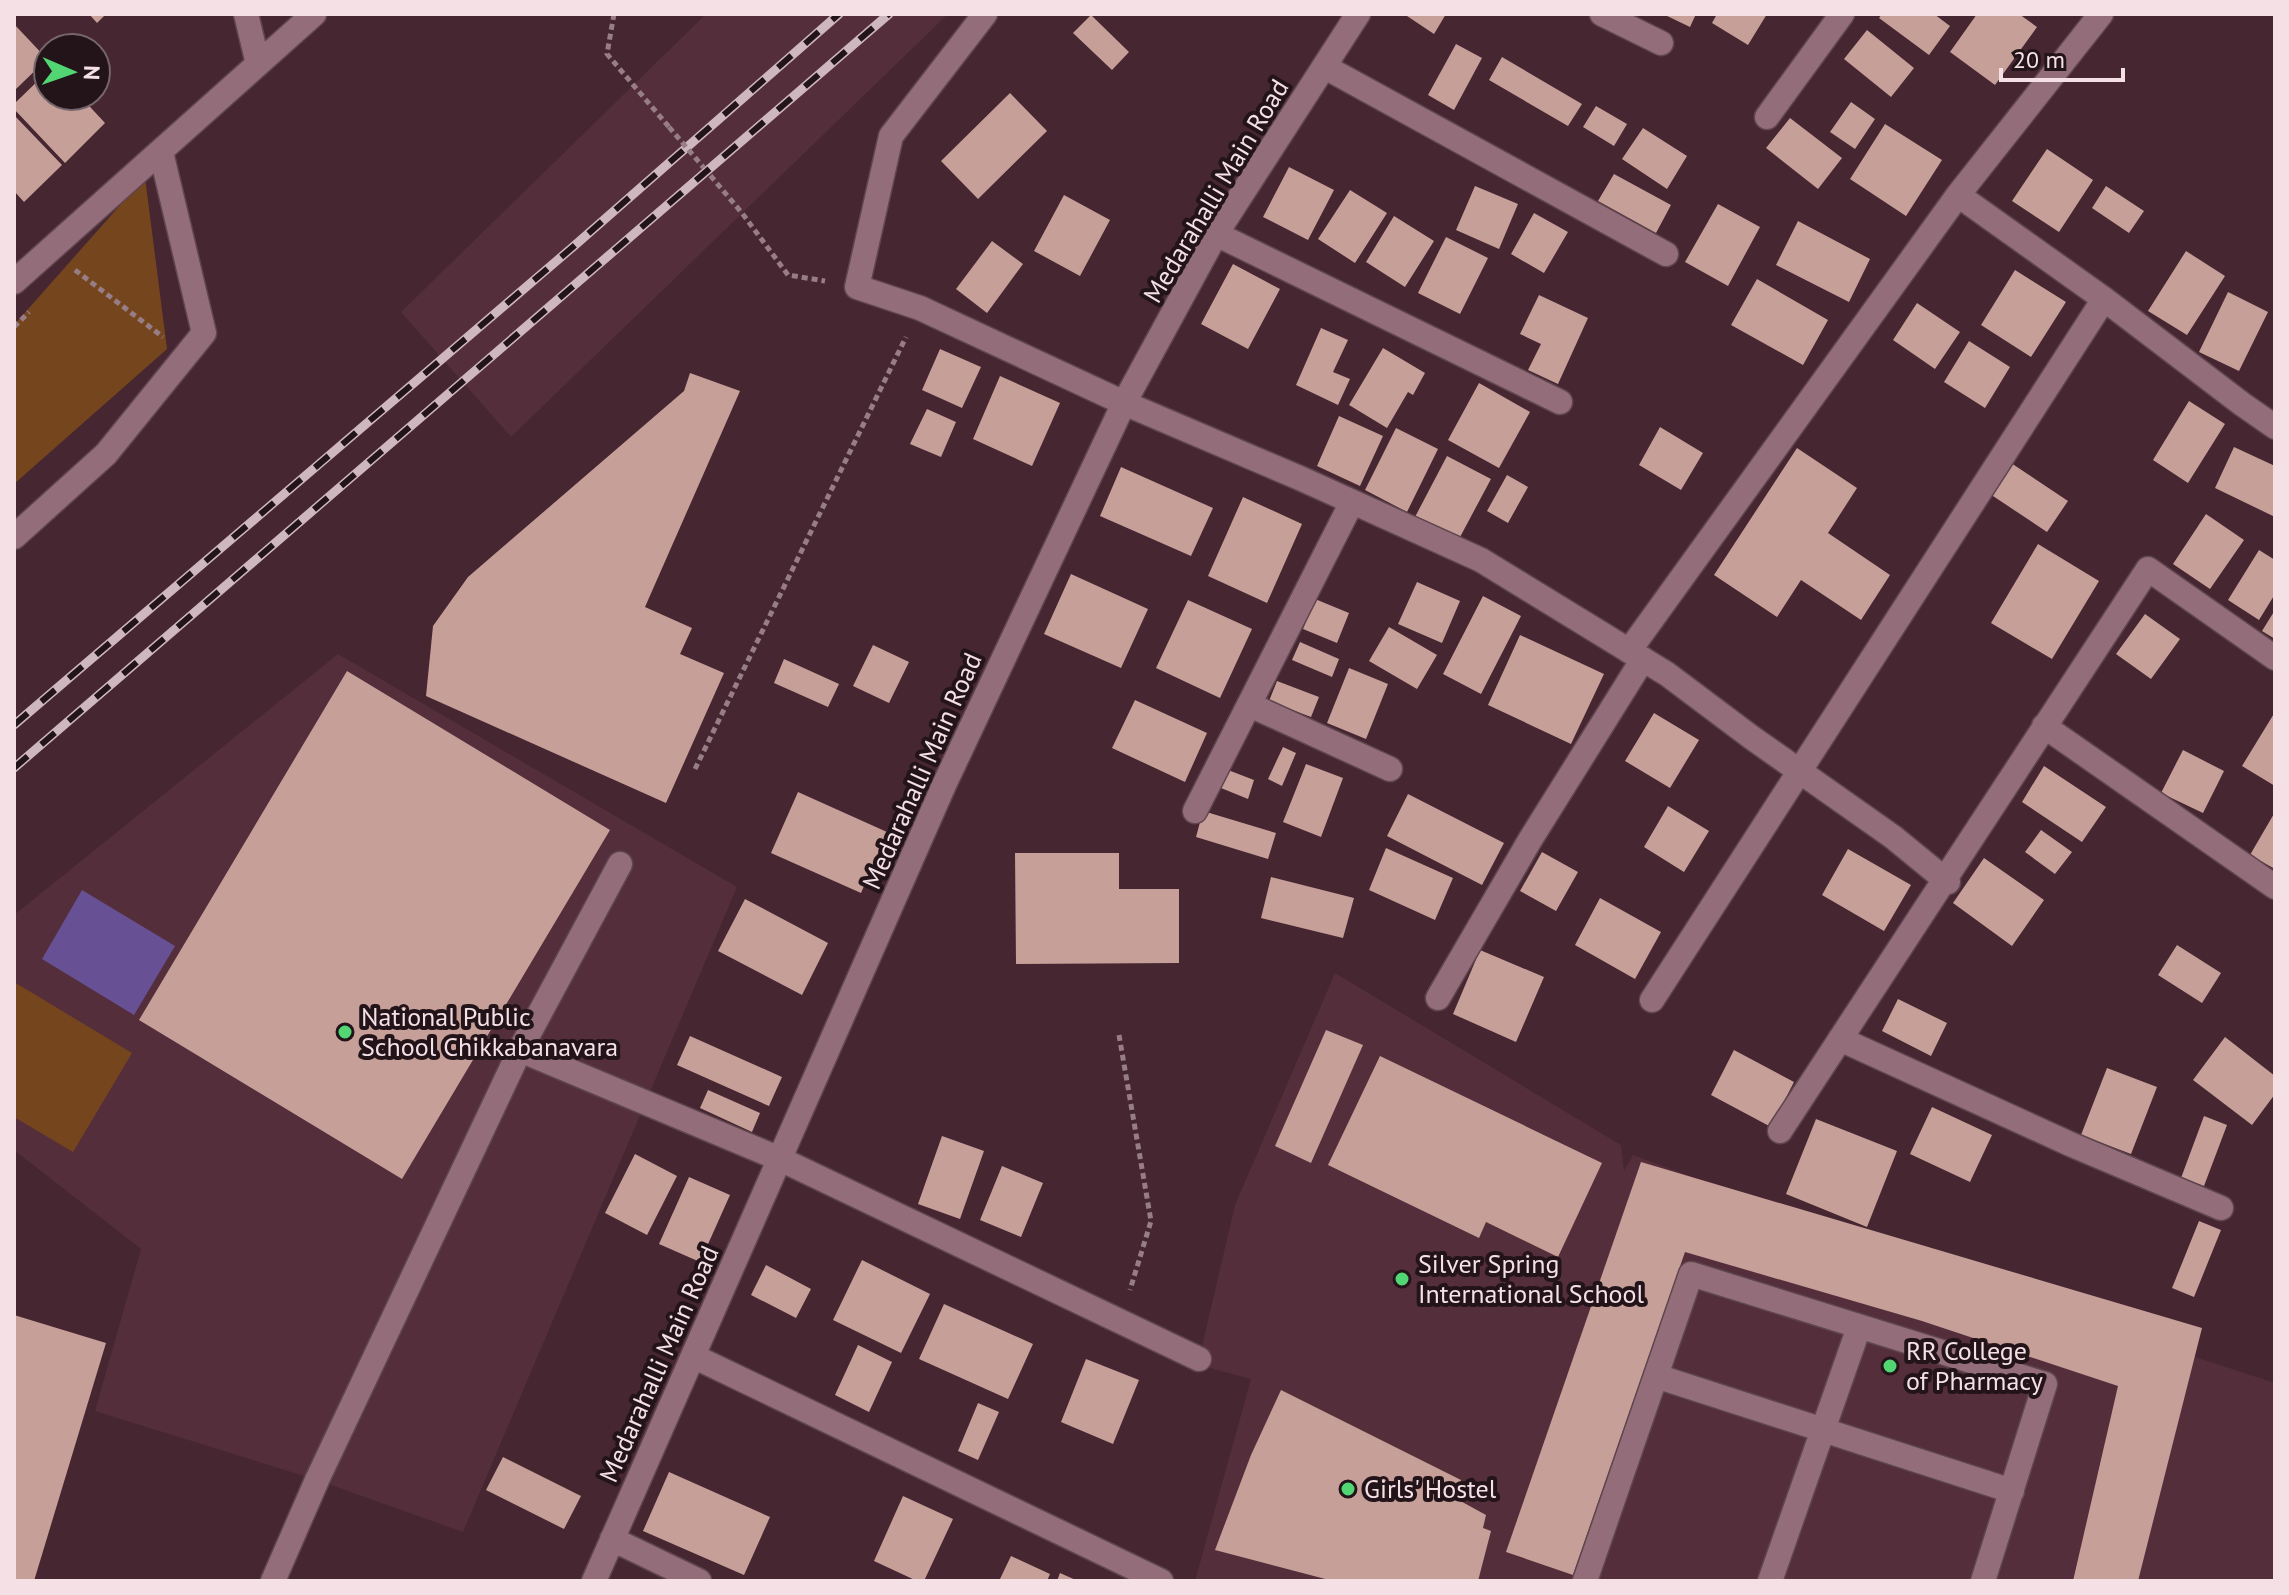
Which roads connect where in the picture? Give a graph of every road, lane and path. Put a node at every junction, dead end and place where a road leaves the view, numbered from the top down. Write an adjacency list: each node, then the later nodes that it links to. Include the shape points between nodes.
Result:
1 (246, 14): 10 (street)
2 (314, 14): 10 (street)
3 (614, 14): 19 (path, bridge, via 607,54 788,275)
4 (985, 14): 19 (street, via 891,136)
5 (1358, 14): 11 (street, Medarahalli Main Road)
6 (1602, 14): 9 (street)
7 (1842, 14): 12 (street)
8 (2101, 14): 14 (street)
9 (1661, 43)
10 (258, 64): 13 (street)
11 (1325, 67): 15 (street, Medarahalli Main Road); 16 (street)
12 (1767, 117)
13 (161, 152): 18 (street); 24 (street, via 204,333)
14 (1958, 195): 20 (street); 30 (street)
15 (1216, 234): 25 (street); 26 (street, Medarahalli Main Road)
16 (1666, 254)
17 (72, 267): 24 (path)
18 (14, 282)
19 (857, 287): 22 (street)
20 (2104, 299): 27 (street); 36 (street)
21 (33, 307): 23 (path)
22 (920, 308): 26 (street); 34 (path)
23 (14, 327)
24 (186, 354): 29 (street, via 106,454)
25 (1560, 402)
26 (1124, 403): 28 (street); 47 (street, Medarahalli Main Road, via 944,785)
27 (2275, 427)
28 (1352, 502): 30 (street, via 1481,560); 32 (street)
29 (14, 537)
30 (1636, 655): 36 (street); 41 (street)
31 (2275, 658): 33 (street, via 2148,569)
32 (1250, 705): 35 (street); 37 (street)
33 (2044, 726): 39 (street); 40 (street)
34 (695, 769)
35 (1390, 769)
36 (1801, 772): 39 (street); 42 (street)
37 (1195, 811)
38 (620, 864): 45 (street)
39 (1946, 881): 44 (street)
40 (2275, 887)
41 (1438, 998)
42 (1652, 1000)
43 (1119, 1035): 49 (path, via 1151,1221)
44 (1840, 1039): 46 (street); 48 (street)
45 (520, 1050): 47 (street); 58 (street)
46 (1780, 1131)
47 (780, 1159): 49 (street); 51 (street, Medarahalli Main Road)
48 (2221, 1208)
49 (1120, 1321): 52 (street)
50 (1859, 1327): 53 (street, via 1691,1274); 54 (street); 55 (street, via 2045,1384)
51 (693, 1356): 56 (street, Medarahalli Main Road); 57 (street)
52 (1199, 1359)
53 (1656, 1376): 54 (street); 61 (street)
54 (1823, 1430): 55 (street); 62 (street)
55 (2012, 1491): 63 (street)
56 (612, 1539): 59 (street, Medarahalli Main Road); 60 (street)
57 (1155, 1578)
58 (273, 1581)
59 (594, 1581)
60 (699, 1581)
61 (1585, 1581)
62 (1770, 1581)
63 (1983, 1581)

